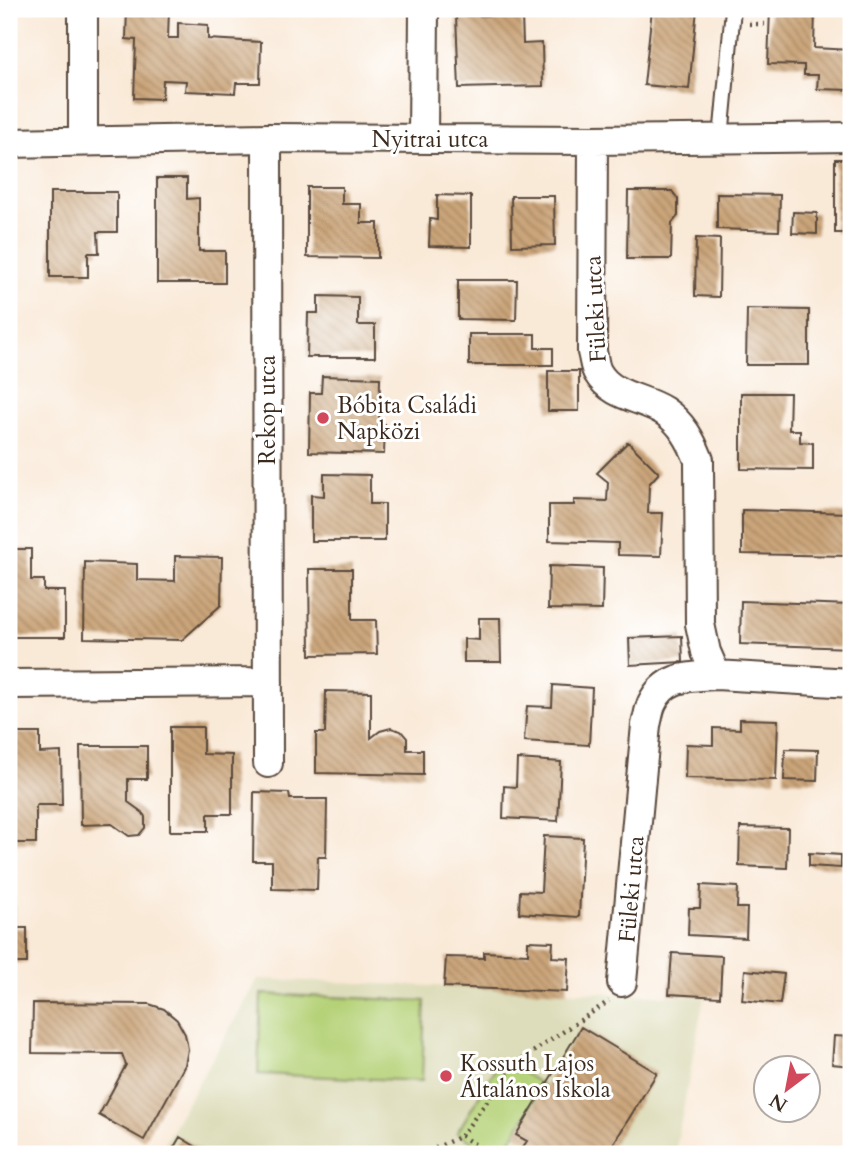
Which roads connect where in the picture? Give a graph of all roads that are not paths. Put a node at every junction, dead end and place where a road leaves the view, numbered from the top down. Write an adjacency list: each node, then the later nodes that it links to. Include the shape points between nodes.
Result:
1 (83, 9): 9 (street)
2 (424, 9): 7 (street)
3 (733, 9): 6 (lane)
4 (851, 137): 6 (street, Nyitrai utca)
5 (267, 138): 7 (street, Nyitrai utca); 9 (street, Nyitrai utca); 12 (street, Rekop utca)
6 (721, 138): 8 (street, Nyitrai utca)
7 (422, 139): 8 (street, Nyitrai utca)
8 (593, 140): 11 (street, Füleki utca, via 592,352 596,372 622,394 676,421 699,460 700,624)
9 (83, 141): 10 (street, Nyitrai utca)
10 (9, 143)
11 (716, 676): 13 (street, Füleki utca); 16 (street, Füleki utca, via 682,677 665,685 652,703 646,725)
12 (268, 682): 14 (street); 15 (street, Rekop utca)
13 (851, 683)
14 (9, 684)
15 (268, 763)
16 (622, 982)

